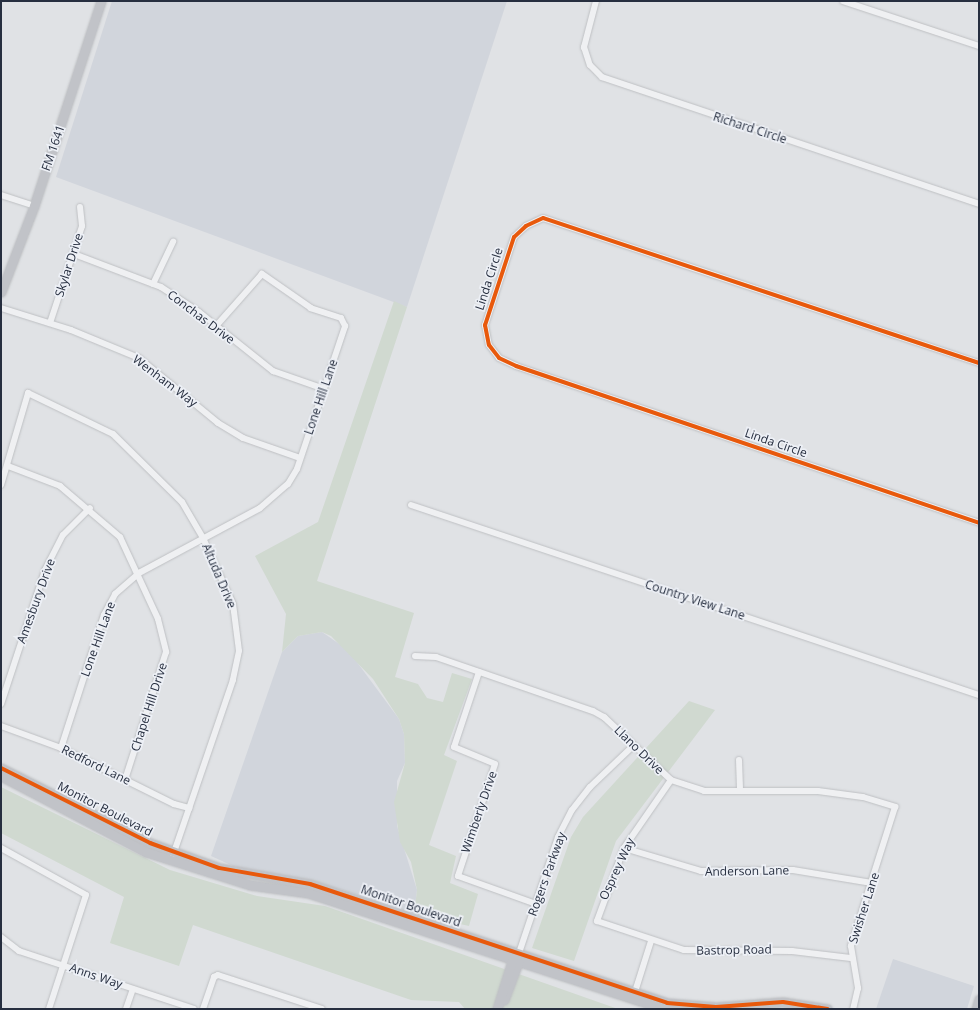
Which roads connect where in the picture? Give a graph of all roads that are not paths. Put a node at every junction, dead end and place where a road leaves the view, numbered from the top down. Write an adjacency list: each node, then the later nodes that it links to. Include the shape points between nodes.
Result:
1 (101, 1): 7 (street, FM 1641 / FM 1641)
2 (596, 1): 6 (street, Richard Circle, via 584,47 590,65 607,80)
3 (843, 1): 4 (street)
4 (979, 46)
5 (1, 195): 7 (street)
6 (979, 204)
7 (34, 206): 12 (street, FM 1641 / FM 1641)
8 (80, 207): 10 (street, Skylar Drive, via 84,218)
9 (173, 242): 11 (street)
10 (74, 254): 11 (street, Conchas Drive); 14 (street, Skylar Drive)
11 (153, 284): 15 (street, Conchas Drive)
12 (1, 292)
13 (1, 308): 14 (street, Wenham Way)
14 (50, 323): 18 (street, Wenham Way, via 139,358 218,423 243,438)
15 (216, 326): 17 (street, Conchas Drive, via 273,371); 17 (street, Lone Hill Lane, via 262,274 311,308 345,321)
16 (979, 363): 23 (street, Linda Circle, via 543,218 526,226 514,237 485,325 489,345 499,358 516,366)
17 (324, 389): 18 (street, Lone Hill Lane)
18 (300, 458): 24 (street, Lone Hill Lane, via 288,484 279,494)
19 (8, 466): 20 (street); 22 (street, Chapel Hill Drive, via 60,486); 24 (street, Altuda Drive, via 28,393 112,434 182,502)
20 (1, 485)
21 (411, 505): 28 (street, Country View Lane)
22 (90, 508): 25 (street, Chapel Hill Drive, via 120,537); 29 (street, Amesbury Drive, via 63,535 45,570)
23 (979, 523)
24 (203, 538): 25 (street, Lone Hill Lane); 40 (street, Altuda Drive, via 233,604 239,650 233,680)
25 (139, 573): 32 (street, Lone Hill Lane, via 115,594 104,615); 36 (street, Chapel Hill Drive, via 158,619 166,652)
26 (415, 656): 27 (street, Llano Drive, via 436,657)
27 (479, 672): 31 (street, Llano Drive, via 594,711 604,717); 45 (street, Wimberly Drive, via 454,747 496,764 458,876)
28 (979, 695)
29 (1, 704)
30 (1, 726): 32 (street, Redford Lane)
31 (632, 747): 37 (street, Llano Drive); 45 (street, Rogers Parkway, via 590,787 572,810 558,837)
32 (61, 748): 36 (street, Redford Lane)
33 (739, 760): 38 (street)
34 (1, 768): 43 (street, Monitor Boulevard)
35 (1, 776): 43 (street, Monitor Boulevard, via 146,852)
36 (125, 780): 40 (street, Redford Lane)
37 (671, 780): 38 (street, Llano Drive, via 713,792); 42 (street, Osprey Way)
38 (740, 790): 39 (street, Llano Drive, via 845,794)
39 (894, 807): 44 (street, Swisher Lane)
40 (189, 808): 43 (street, Altuda Drive)
41 (1, 848): 53 (street, via 86,895)
42 (624, 848): 44 (street, Anderson Lane, via 701,872 793,870); 46 (street, Osprey Way)
43 (172, 856): 49 (street, Monitor Boulevard, via 234,872 310,884); 51 (street, Monitor Boulevard, via 250,885 308,893)
44 (872, 883): 50 (street, Swisher Lane, via 854,938)
45 (536, 904): 49 (street, Rogers Parkway)
46 (597, 921): 48 (street, Bastrop Road)
47 (2, 939): 53 (street, Anns Way, via 19,950)
48 (651, 941): 50 (street, Bastrop Road, via 708,953 792,950); 55 (street)
49 (519, 953): 51 (street, Rogers Parkway); 52 (street, Rogers Parkway); 55 (street, Monitor Boulevard)
50 (851, 958): 66 (street, Swisher Lane, via 858,988)
51 (510, 961): 52 (street, Monitor Boulevard); 62 (street)
52 (520, 964): 55 (street, Monitor Boulevard); 63 (street, Rogers Parkway)
53 (64, 965): 54 (street, Anns Way); 57 (street)
54 (133, 989): 58 (street); 59 (street, Anns Way)
55 (634, 996): 64 (street, Monitor Boulevard); 65 (street, Monitor Boulevard, via 696,1007 783,1002)
56 (979, 999): 67 (street)
57 (49, 1009)
58 (126, 1009)
59 (194, 1009)
60 (203, 1009): 61 (street, via 215,975)
61 (322, 1009)
62 (497, 1009)
63 (502, 1009)
64 (665, 1009)
65 (827, 1009)
66 (853, 1009)
67 (976, 1009)

